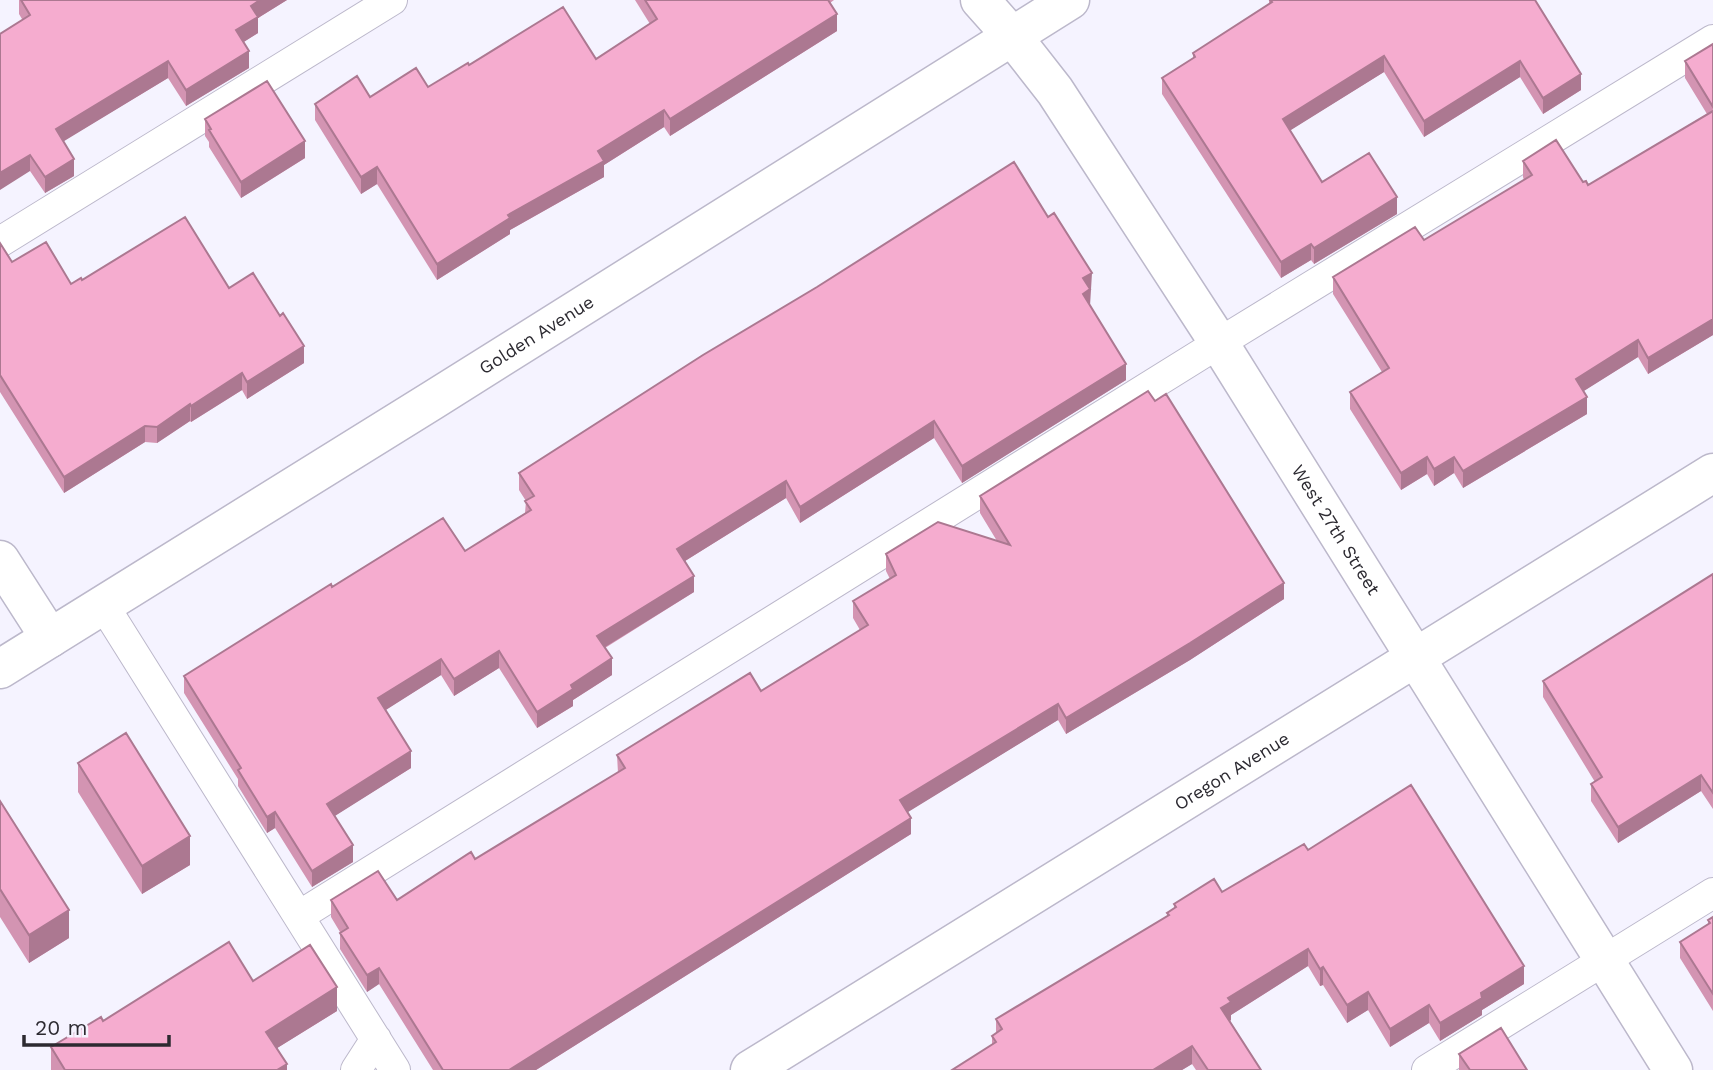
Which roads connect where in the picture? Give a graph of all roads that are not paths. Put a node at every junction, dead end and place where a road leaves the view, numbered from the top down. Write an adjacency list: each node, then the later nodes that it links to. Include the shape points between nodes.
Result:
1 (392, 0): 6 (lane)
2 (980, 0): 4 (street, West 27th Street)
3 (1070, 0): 4 (street, Golden Avenue)
4 (1012, 36): 7 (street, West 27th Street, via 1055,92); 10 (street, Golden Avenue)
5 (1713, 40): 7 (lane)
6 (0, 242)
7 (1219, 343): 12 (street, West 27th Street); 15 (lane)
8 (1713, 473): 12 (street, Oregon Avenue)
9 (0, 560): 11 (street)
10 (104, 606): 11 (street, Golden Avenue); 15 (lane)
11 (50, 638): 13 (street, Golden Avenue)
12 (1416, 656): 16 (street, West 27th Street); 20 (street, Oregon Avenue)
13 (0, 669)
14 (1713, 893): 16 (lane)
15 (299, 916): 17 (lane)
16 (1606, 958): 21 (lane); 22 (street, West 27th Street)
17 (376, 1039): 18 (lane); 19 (lane)
18 (356, 1070)
19 (395, 1070)
20 (750, 1070)
21 (1427, 1070)
22 (1674, 1070)

